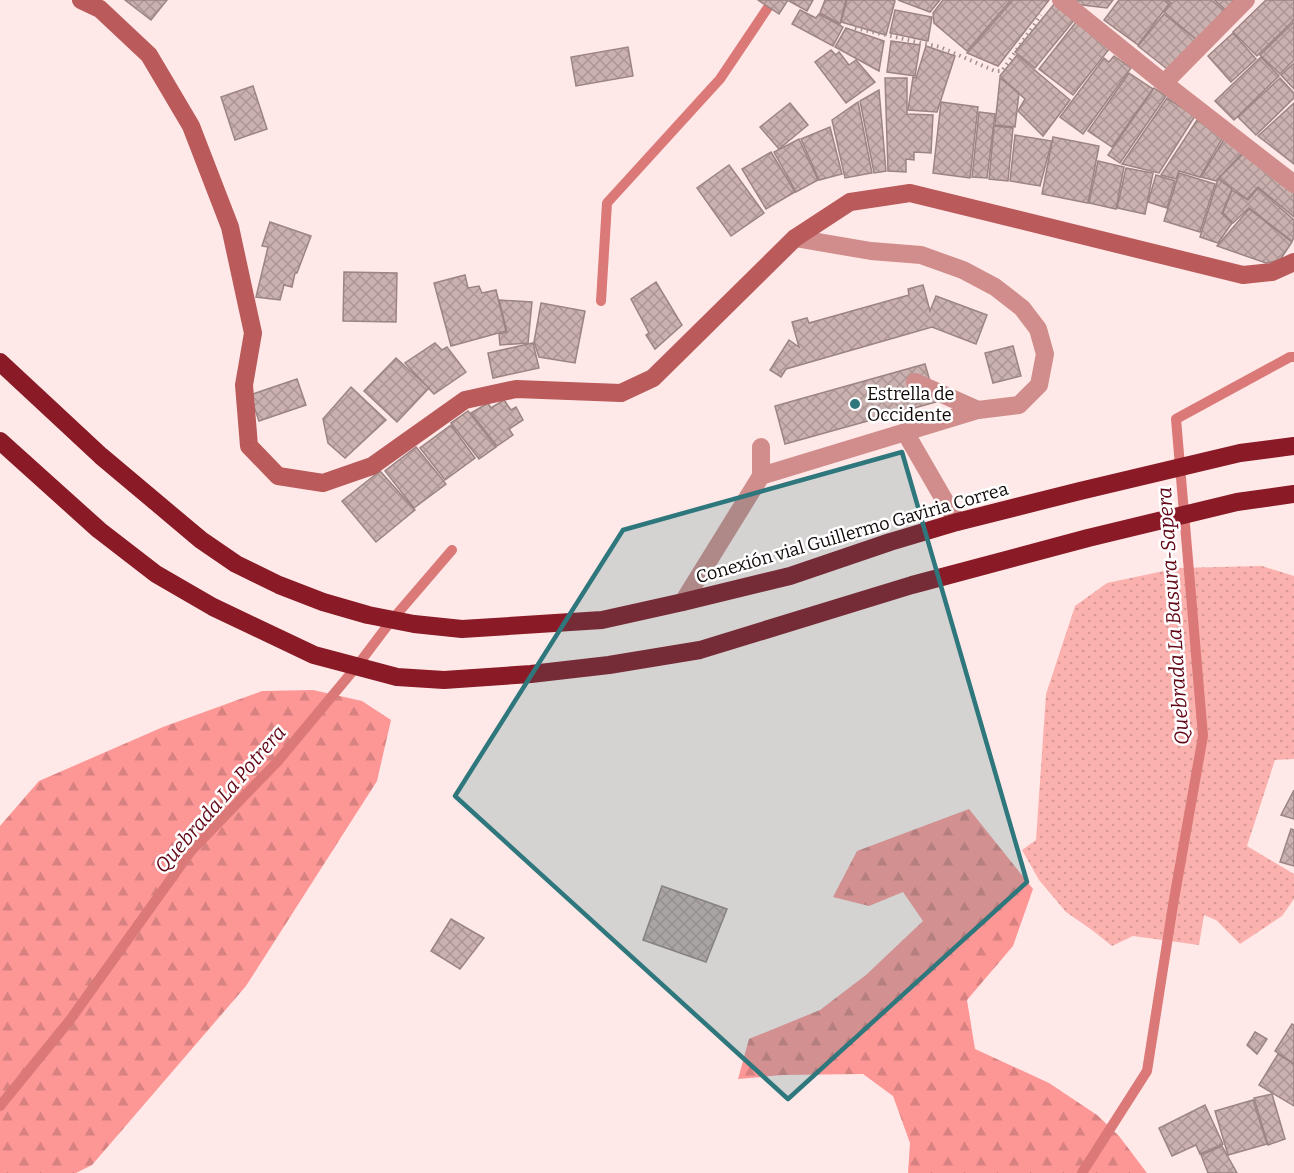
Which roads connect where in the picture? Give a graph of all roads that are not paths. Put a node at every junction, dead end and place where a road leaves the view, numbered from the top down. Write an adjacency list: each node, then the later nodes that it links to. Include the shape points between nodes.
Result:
1 (81, 0): 6 (street, via 100,9 149,55 191,126 230,227 253,333 244,385 249,446 278,476 323,483 372,466 465,400 516,389 621,393 653,378)
2 (1246, 0): 4 (street)
3 (1053, 4): 4 (street)
4 (1164, 83): 5 (street)
5 (1294, 184)
6 (795, 238): 7 (street, via 850,202 910,193 1243,275 1272,272); 10 (street, via 921,255 995,287 1022,309 1038,329 1046,354 1039,385 1019,405)
7 (1294, 262)
8 (0, 362): 18 (highway, Conexión vial Guillermo Gaviria Correa, via 101,456 201,540 236,564 312,598 368,615 462,629 602,620)
9 (915, 382): 10 (street)
10 (978, 410): 11 (street)
11 (905, 432): 15 (street); 17 (street)
12 (0, 441): 16 (highway, via 99,530 156,574 213,607 314,655 397,677 444,680 609,665 700,650 912,585 1088,538 1237,502)
13 (1294, 446): 17 (highway, Conexión vial Guillermo Gaviria Correa, via 1239,453)
14 (761, 447): 15 (street)
15 (761, 476): 18 (street)
16 (1294, 494)
17 (957, 522): 18 (highway, Conexión vial Guillermo Gaviria Correa, via 790,576)
18 (684, 602)

